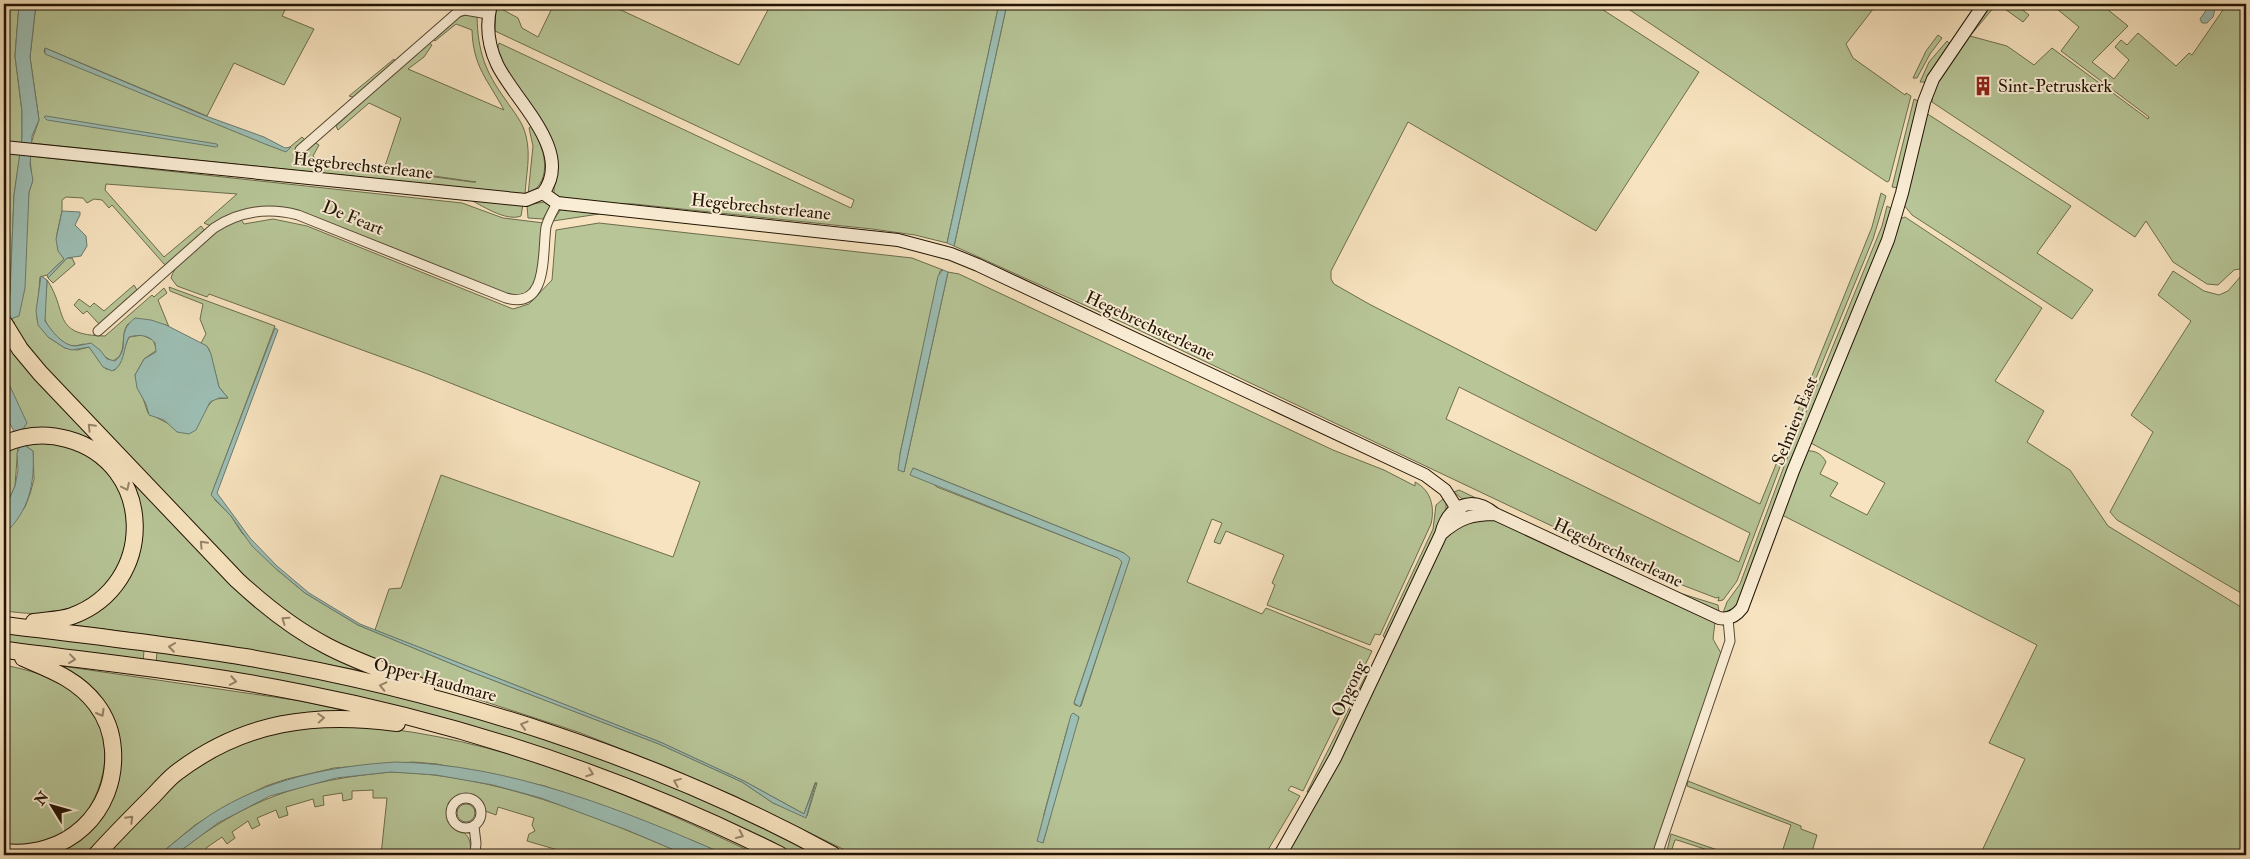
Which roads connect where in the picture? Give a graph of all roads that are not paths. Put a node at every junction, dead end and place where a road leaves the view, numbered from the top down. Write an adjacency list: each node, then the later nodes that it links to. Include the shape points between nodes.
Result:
1 (1984, 4): 11 (street, Selmien East, via 1933,79 1888,240 1793,471 1742,608)
2 (490, 9): 4 (street, via 458,12); 5 (street, via 489,37 497,63 543,133 548,148 550,175)
3 (4, 147): 5 (street, Hegebrechsterleane, via 526,200)
4 (300, 150)
5 (543, 193): 6 (street, Hegebrechsterleane)
6 (557, 203): 8 (street, De Feart, via 547,226 540,283 532,294 520,299 506,298 298,215 259,211 229,218 214,228); 10 (street, Hegebrechsterleane, via 859,235 911,243 951,254 1425,475 1442,487)
7 (6, 327): 14 (highway, one-way to 7, via 326,646 262,602 40,373)
8 (98, 331)
9 (15, 440): 12 (highway, one-way to 12, via 50,435 72,440 94,450 110,464 130,497 135,524 134,547 118,580 94,605 60,619)
10 (1460, 513): 11 (street, Hegebrechsterleane, via 1476,505 1707,613); 23 (street, Opgong, via 1446,519 1335,758)
11 (1728, 619): 24 (street, via 1730,641)
12 (4, 625): 14 (highway, Opper Haudmare, one-way to 12, via 334,674 246,657)
13 (5, 650): 15 (highway, one-way to 15, via 301,692); 17 (highway, one-way to 17, via 65,676 88,694 105,717 110,733 113,774 102,804 89,822 53,847 30,853)
14 (464, 707): 18 (highway, Opper Haudmare, one-way to 14, via 722,800 616,756)
15 (469, 734): 19 (highway, one-way to 15, via 175,774 217,747 251,733 306,719 334,718 365,719); 21 (highway, one-way to 21, via 595,775 699,817)
16 (474, 827): 20 (street)
17 (4, 852)
18 (826, 852): 22 (highway, Opper Haudmare)
19 (96, 855)
20 (475, 855)
21 (780, 855)
22 (843, 855)
23 (1280, 855)
24 (1657, 855)

